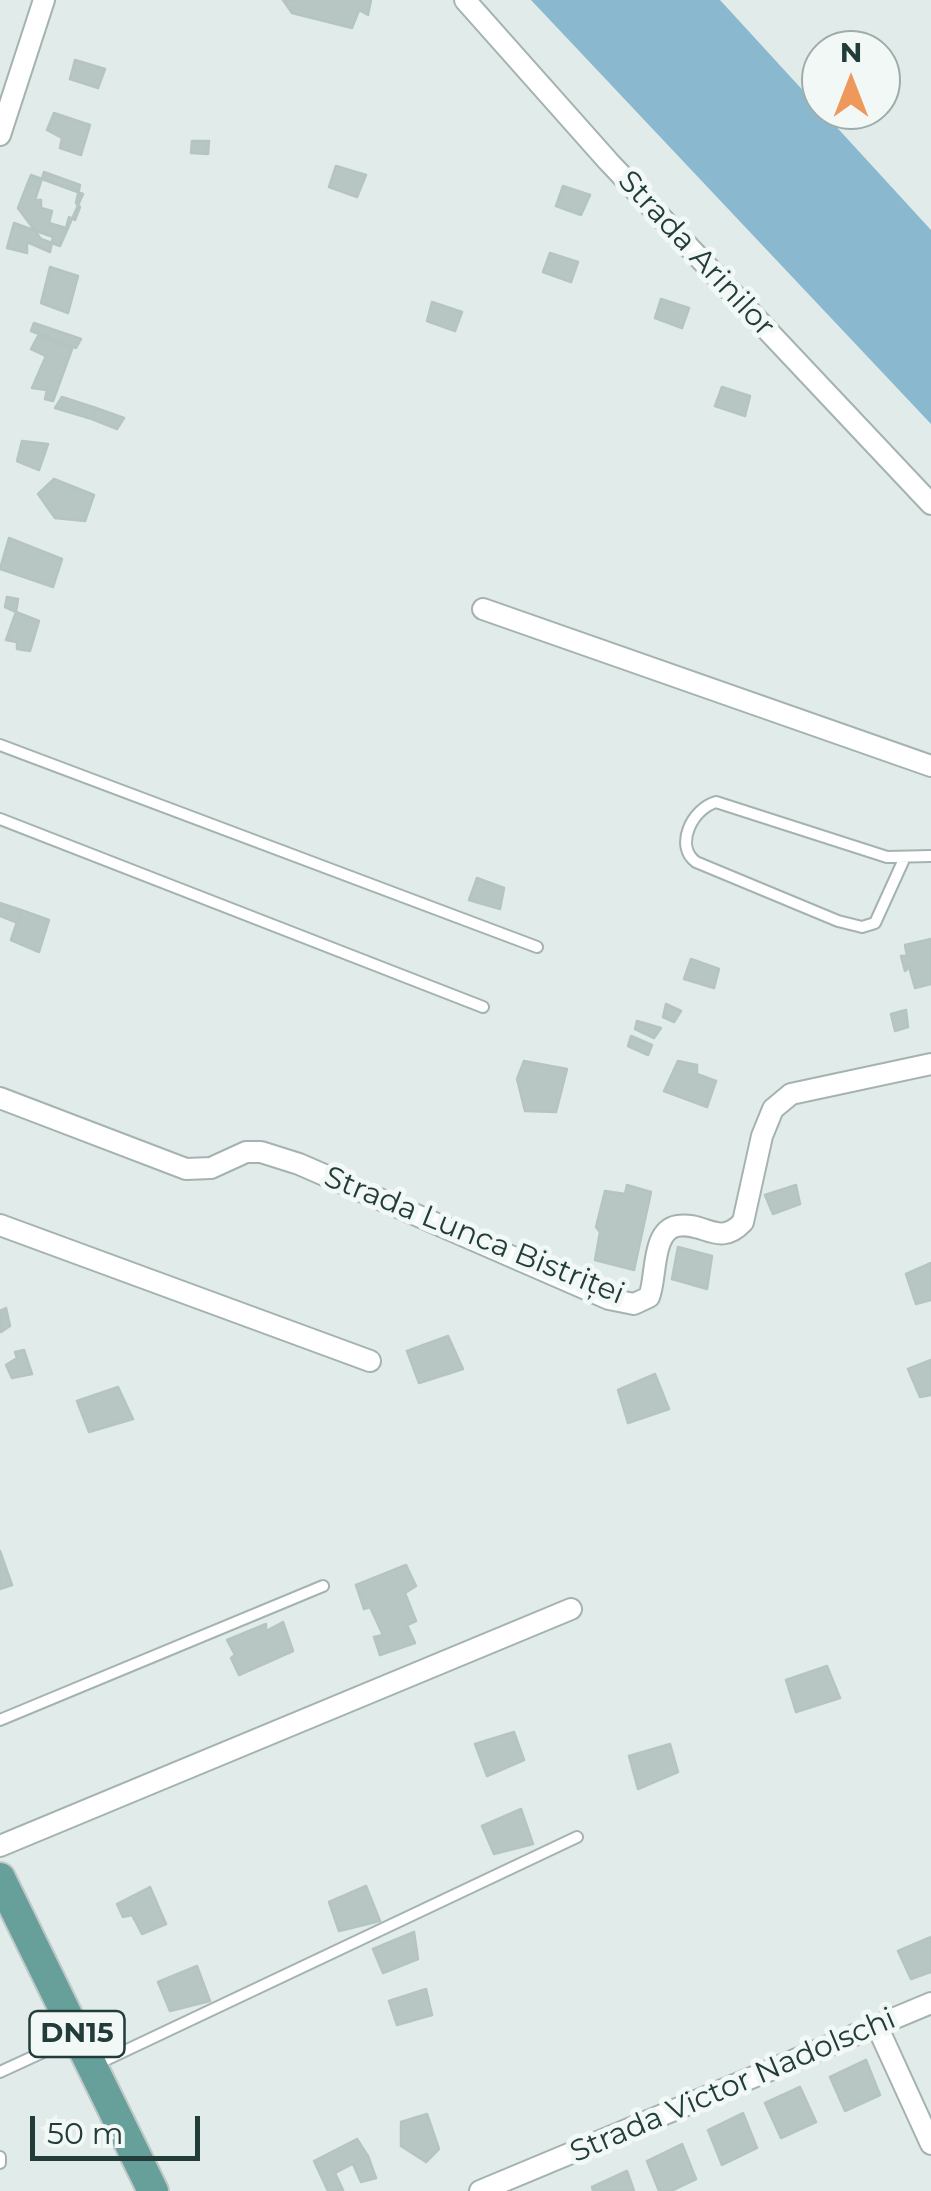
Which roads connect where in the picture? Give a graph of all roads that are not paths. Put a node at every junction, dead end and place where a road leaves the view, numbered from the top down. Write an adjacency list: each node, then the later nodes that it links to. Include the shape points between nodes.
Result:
1 (44, 0): 3 (street)
2 (465, 0): 4 (street, Strada Arinilor)
3 (0, 135)
4 (931, 504)
5 (483, 609): 7 (street)
6 (0, 744): 11 (lane)
7 (931, 766)
8 (0, 819): 12 (lane)
9 (931, 856): 10 (lane)
10 (905, 857): 10 (lane, via 887,857 716,802 697,815 684,847 696,862 862,927 875,923)
11 (537, 947)
12 (483, 1008)
13 (931, 1064): 14 (street, Strada Lunca Bistriței, via 791,1094 773,1109 762,1136 743,1222 722,1235 667,1230 649,1297 634,1304 609,1299 299,1164 246,1152 211,1168 186,1169)
14 (0, 1098)
15 (0, 1225): 16 (street)
16 (370, 1361)
17 (323, 1586): 19 (lane)
18 (571, 1609): 21 (street)
19 (0, 1720)
20 (577, 1838): 26 (lane)
21 (0, 1846)
22 (0, 1879): 25 (main road, DN15)
23 (931, 2003): 24 (street, Strada Victor Nadolschi)
24 (877, 2026): 28 (street); 30 (street, Strada Victor Nadolschi)
25 (78, 2036): 26 (main road, DN15); 27 (lane)
26 (92, 2066): 29 (main road, DN15)
27 (0, 2072)
28 (931, 2144)
29 (153, 2191)
30 (480, 2191)

